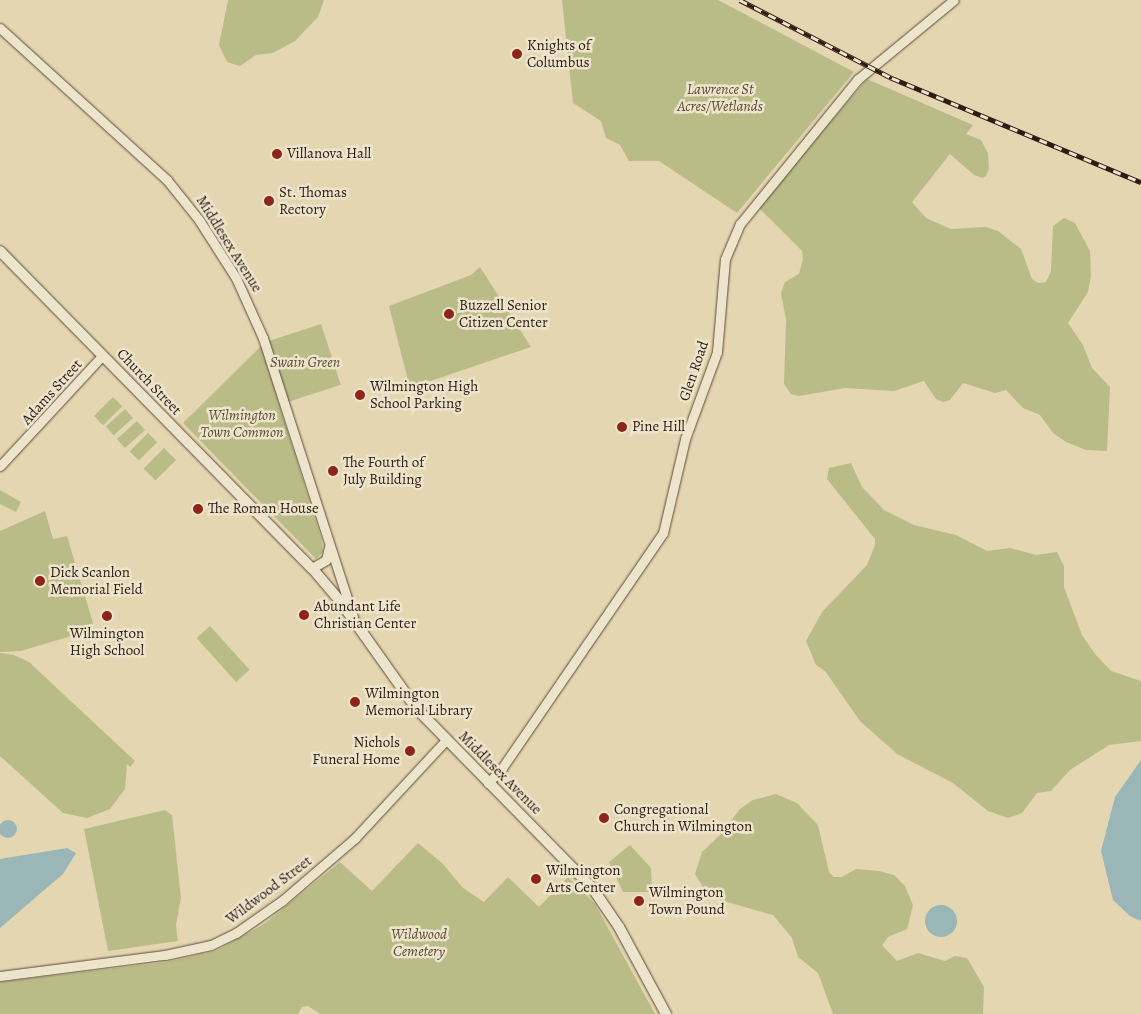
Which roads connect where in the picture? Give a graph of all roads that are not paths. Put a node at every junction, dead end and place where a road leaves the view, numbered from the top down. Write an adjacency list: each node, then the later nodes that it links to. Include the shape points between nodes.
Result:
1 (954, 0): 10 (street, Glen Road, via 858,79 740,224 725,259 718,346 685,438 663,533 502,768)
2 (0, 28): 6 (street, Middlesex Avenue, via 159,172 213,241 255,316)
3 (0, 252): 4 (main road, Church Street)
4 (102, 356): 5 (street, Adams Street, via 28,440); 7 (main road, Church Street)
5 (0, 466)
6 (329, 544): 7 (street, via 326,560); 8 (street, Middlesex Avenue)
7 (312, 568): 8 (main road, Church Street)
8 (355, 623): 9 (main road, Middlesex Avenue, via 389,675)
9 (446, 740): 10 (main road, Middlesex Avenue); 11 (street, Wildwood Street, via 390,804 348,844 289,896 236,933 211,945 166,955)
10 (488, 783): 12 (main road, Middlesex Avenue, via 602,900)
11 (0, 976)
12 (666, 1014)

